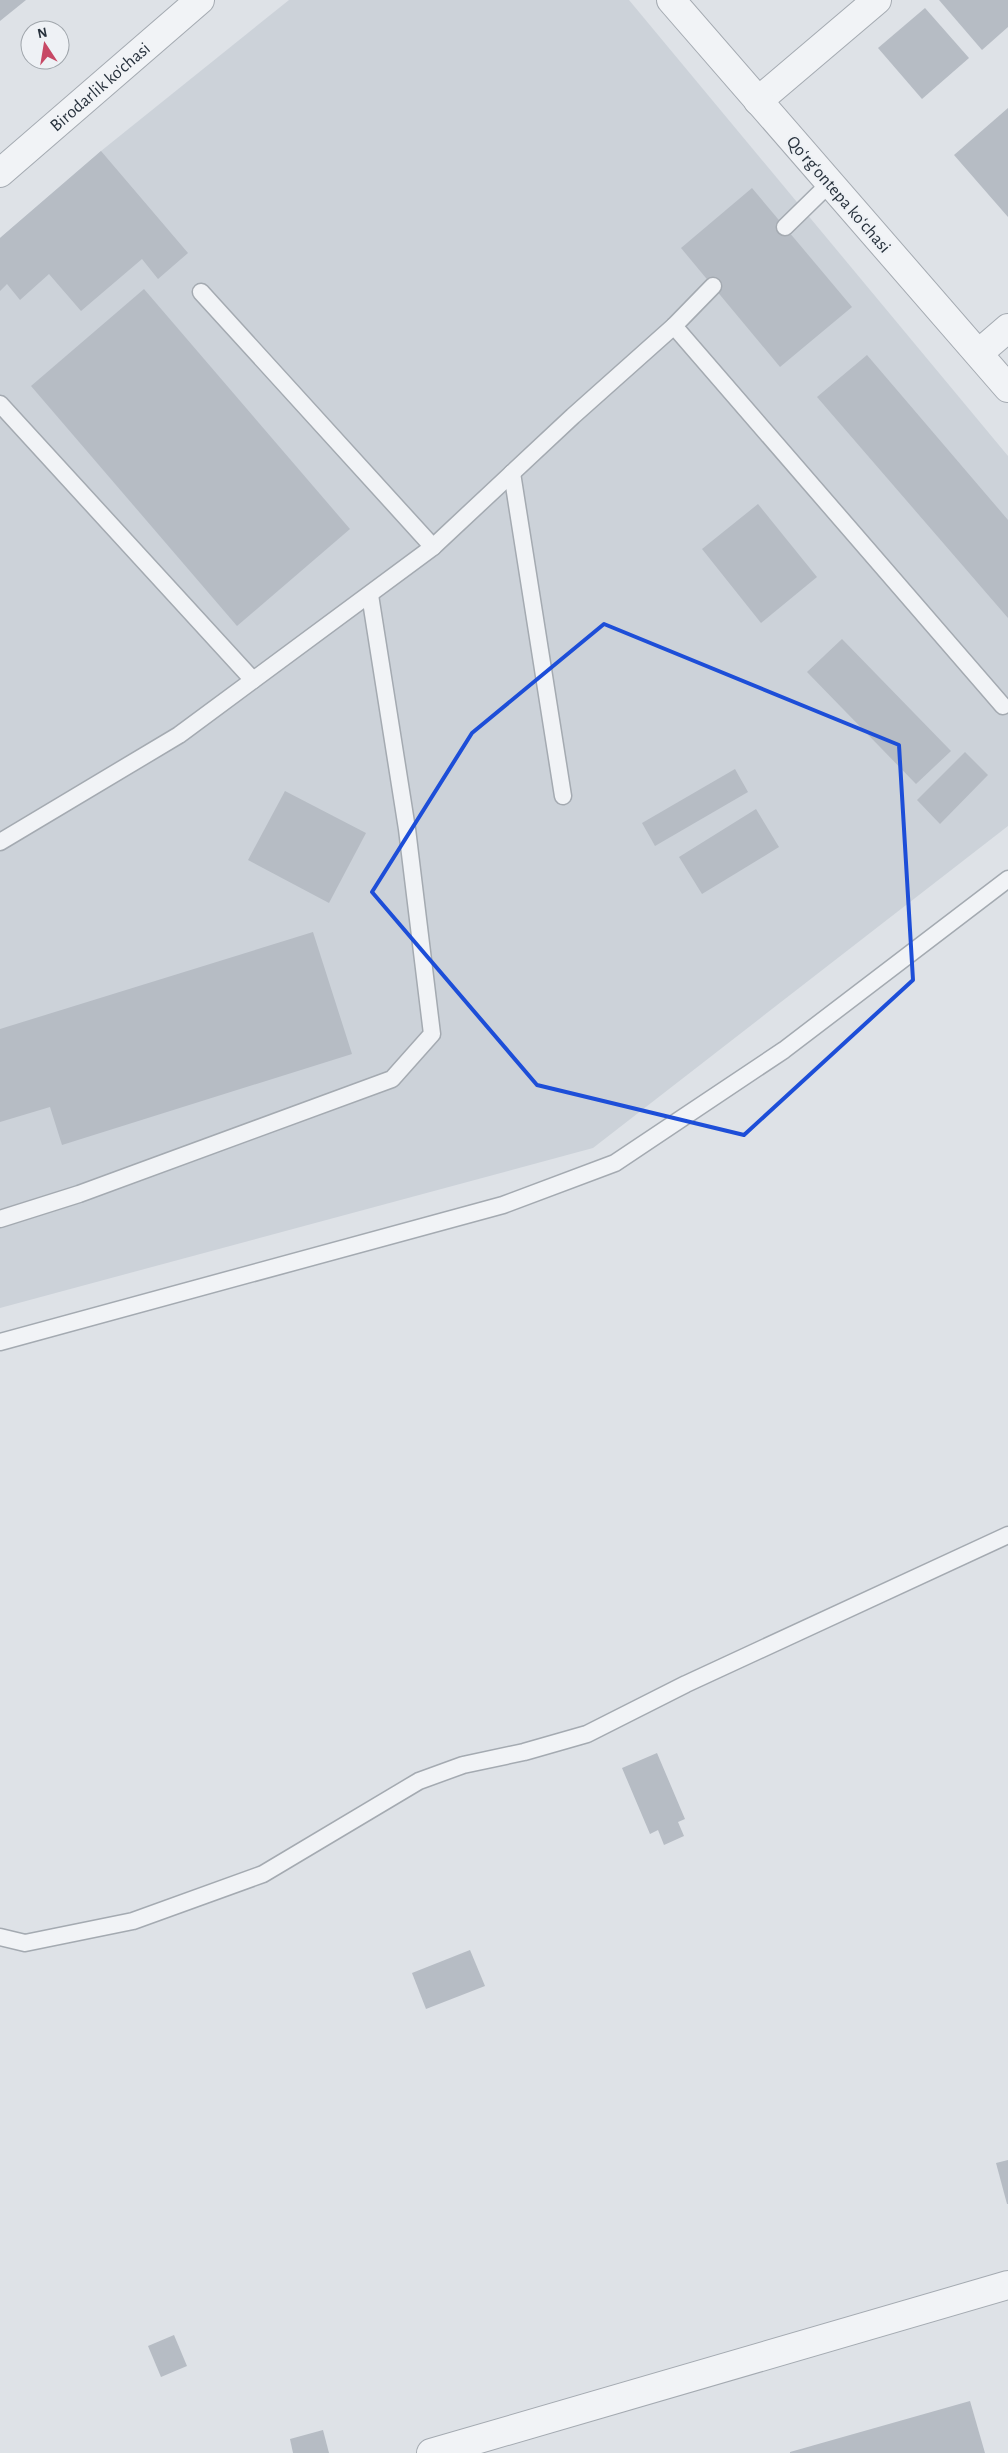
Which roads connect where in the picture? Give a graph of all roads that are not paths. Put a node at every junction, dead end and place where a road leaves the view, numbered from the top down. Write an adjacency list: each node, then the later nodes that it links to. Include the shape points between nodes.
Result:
1 (200, 0): 5 (street, Birodarlik ko'chasi)
2 (671, 0): 4 (street, Qoʻrgʻontepa koʻchasi)
3 (877, 0): 4 (street)
4 (758, 102): 6 (street, Qoʻrgʻontepa koʻchasi)
5 (0, 173)
6 (829, 184): 7 (lane); 12 (street, Qoʻrgʻontepa koʻchasi)
7 (785, 227)
8 (713, 286): 10 (lane)
9 (201, 292): 16 (lane)
10 (674, 326): 15 (lane); 19 (lane)
11 (1008, 328): 12 (street)
12 (979, 353): 13 (street, Qoʻrgʻontepa koʻchasi)
13 (1008, 388)
14 (0, 404): 18 (lane)
15 (512, 473): 16 (lane); 20 (lane)
16 (433, 547): 17 (lane)
17 (370, 594): 18 (lane); 23 (lane, via 407,829 432,1034 392,1079 79,1194)
18 (253, 680): 21 (lane, via 179,735)
19 (1004, 706)
20 (564, 796)
21 (0, 842)
22 (1008, 879): 24 (lane, via 784,1050 615,1163 503,1205)
23 (0, 1219)
24 (0, 1342)
25 (1008, 1535): 26 (lane, via 686,1684 587,1734 463,1765 419,1780 264,1874 133,1921 25,1944)
26 (0, 1937)
27 (1008, 2285): 28 (street)
28 (431, 2453)

